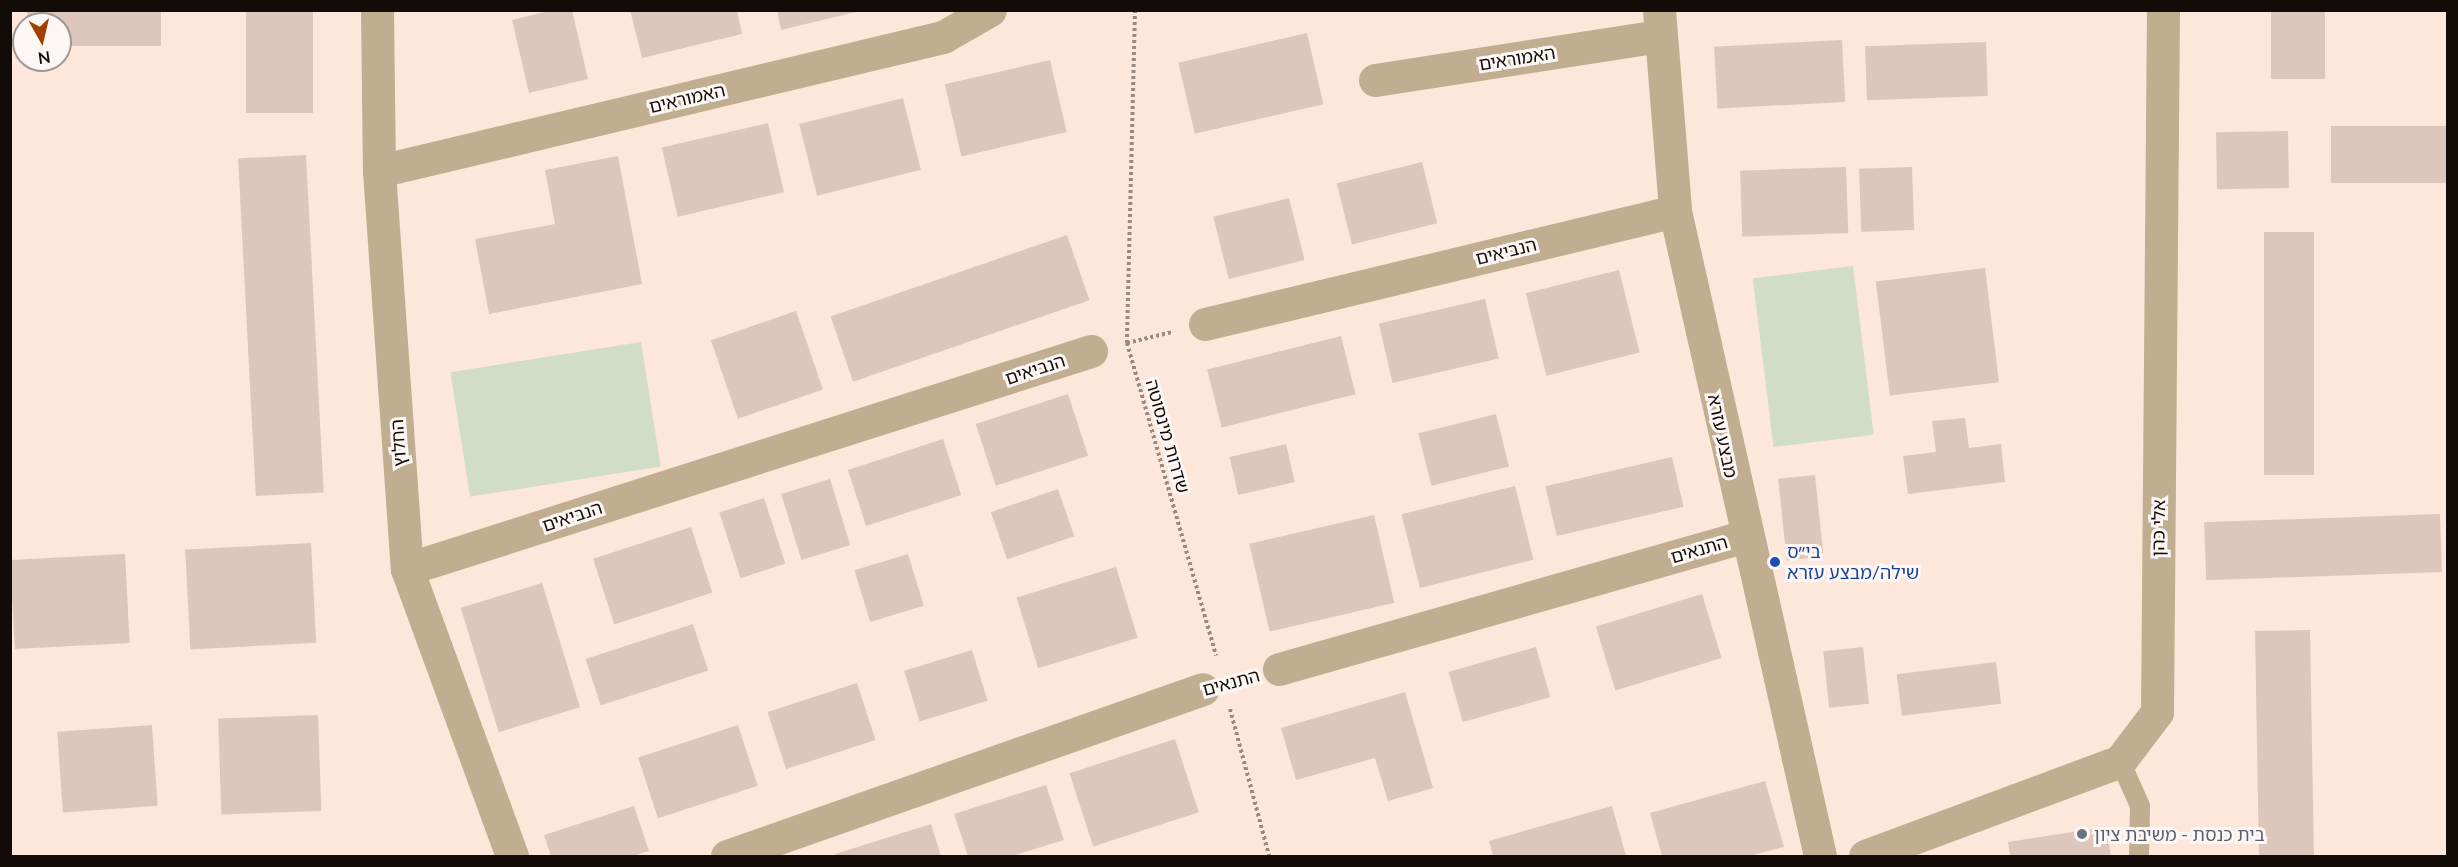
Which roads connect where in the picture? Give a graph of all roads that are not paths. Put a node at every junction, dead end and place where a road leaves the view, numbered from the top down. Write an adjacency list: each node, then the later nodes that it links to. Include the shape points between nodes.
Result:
1 (377, 10): 6 (street, החלוץ)
2 (990, 10): 6 (street, האמוראים, via 943,37)
3 (2163, 10): 14 (street, אלי כהן, via 2157,712)
4 (1659, 23): 5 (street, האמוראים); 7 (street, מבצע עזרא)
5 (1375, 80)
6 (379, 171): 11 (street, החלוץ)
7 (1675, 211): 8 (street, הנביאים); 10 (street, מבצע עזרא)
8 (1205, 324)
9 (1091, 351): 11 (street, הנביאים)
10 (1745, 536): 12 (street, התנאים); 17 (street, מבצע עזרא)
11 (407, 569): 15 (street, החלוץ)
12 (1279, 669)
13 (1213, 687): 16 (street, התנאים)
14 (2120, 761): 18 (street); 19 (lane, via 2139,806)
15 (512, 856)
16 (727, 856)
17 (1820, 856)
18 (1865, 856)
19 (2139, 856)

